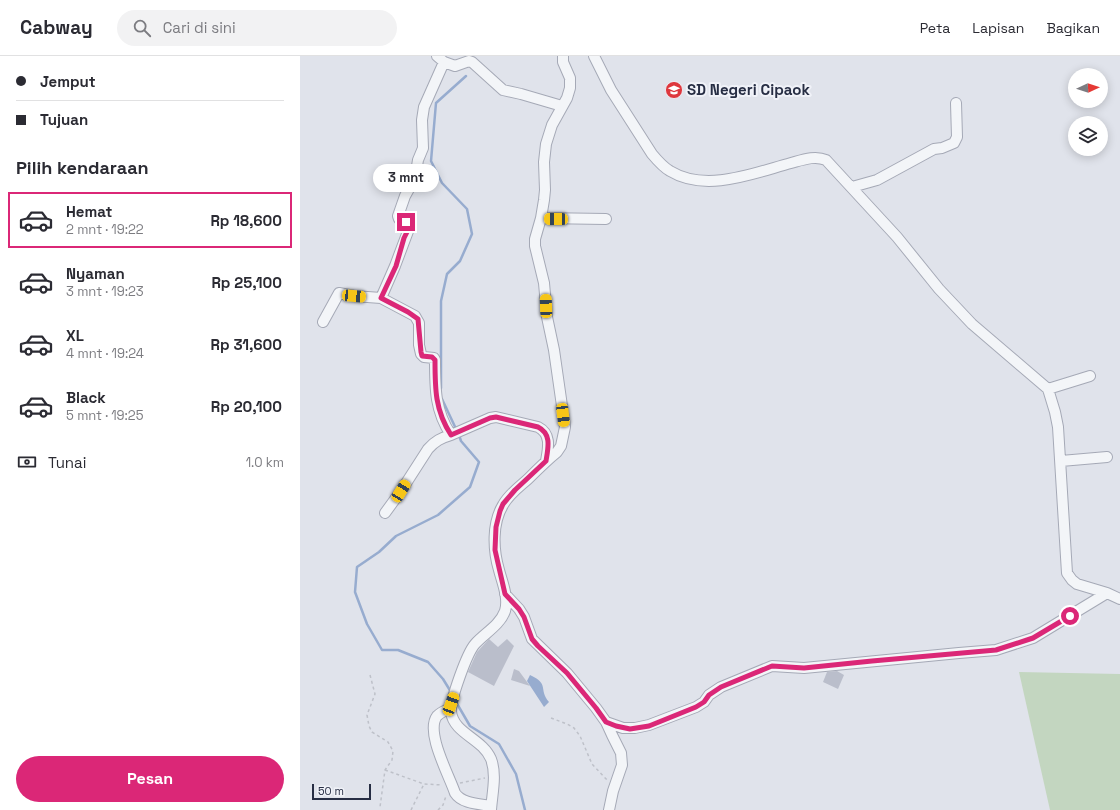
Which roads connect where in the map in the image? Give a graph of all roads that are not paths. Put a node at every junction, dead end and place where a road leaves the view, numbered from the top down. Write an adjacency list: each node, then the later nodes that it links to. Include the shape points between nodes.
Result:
1 (563, 56): 5 (street, via 570,84)
2 (594, 56): 6 (street, via 611,90 652,154 678,176 697,181 719,180 740,177 802,160 821,158)
3 (440, 59): 5 (street, via 454,66 472,62 503,90); 9 (street, via 424,107 423,148 415,178 398,216 410,226)
4 (956, 103): 6 (street, via 957,137 954,143 934,149 877,180)
5 (562, 106): 7 (street, via 552,125 544,154 545,190)
6 (852, 187): 12 (street, via 972,324)
7 (542, 218): 8 (street); 15 (street, via 535,246 544,283 565,427 562,446)
8 (606, 219)
9 (381, 298): 10 (street, via 339,292); 13 (street, via 418,319 422,356 435,360 436,393 441,417)
10 (323, 322)
11 (1090, 376): 12 (street)
12 (1048, 389): 16 (street, via 1055,412)
13 (454, 434): 15 (street, via 496,417 538,427 544,430 548,437); 17 (street, via 433,443)
14 (1107, 457): 16 (street)
15 (546, 461): 19 (street, via 515,490 500,511 495,550)
16 (1061, 461): 18 (street, via 1067,573 1077,584)
17 (385, 513)
18 (1107, 593): 20 (street); 22 (street, via 1033,638 996,650 804,668 772,666 721,687 696,707 649,726 619,728)
19 (505, 594): 21 (street, via 504,614 473,647 465,662); 22 (street, via 524,617 532,639 567,673)
20 (1120, 599)
21 (451, 706): 23 (street, via 456,724 481,745 490,758 494,783); 23 (street, via 437,716 433,730 434,741 455,793 462,800)
22 (606, 722): 24 (street, via 622,759)
23 (491, 808)
24 (609, 810)

